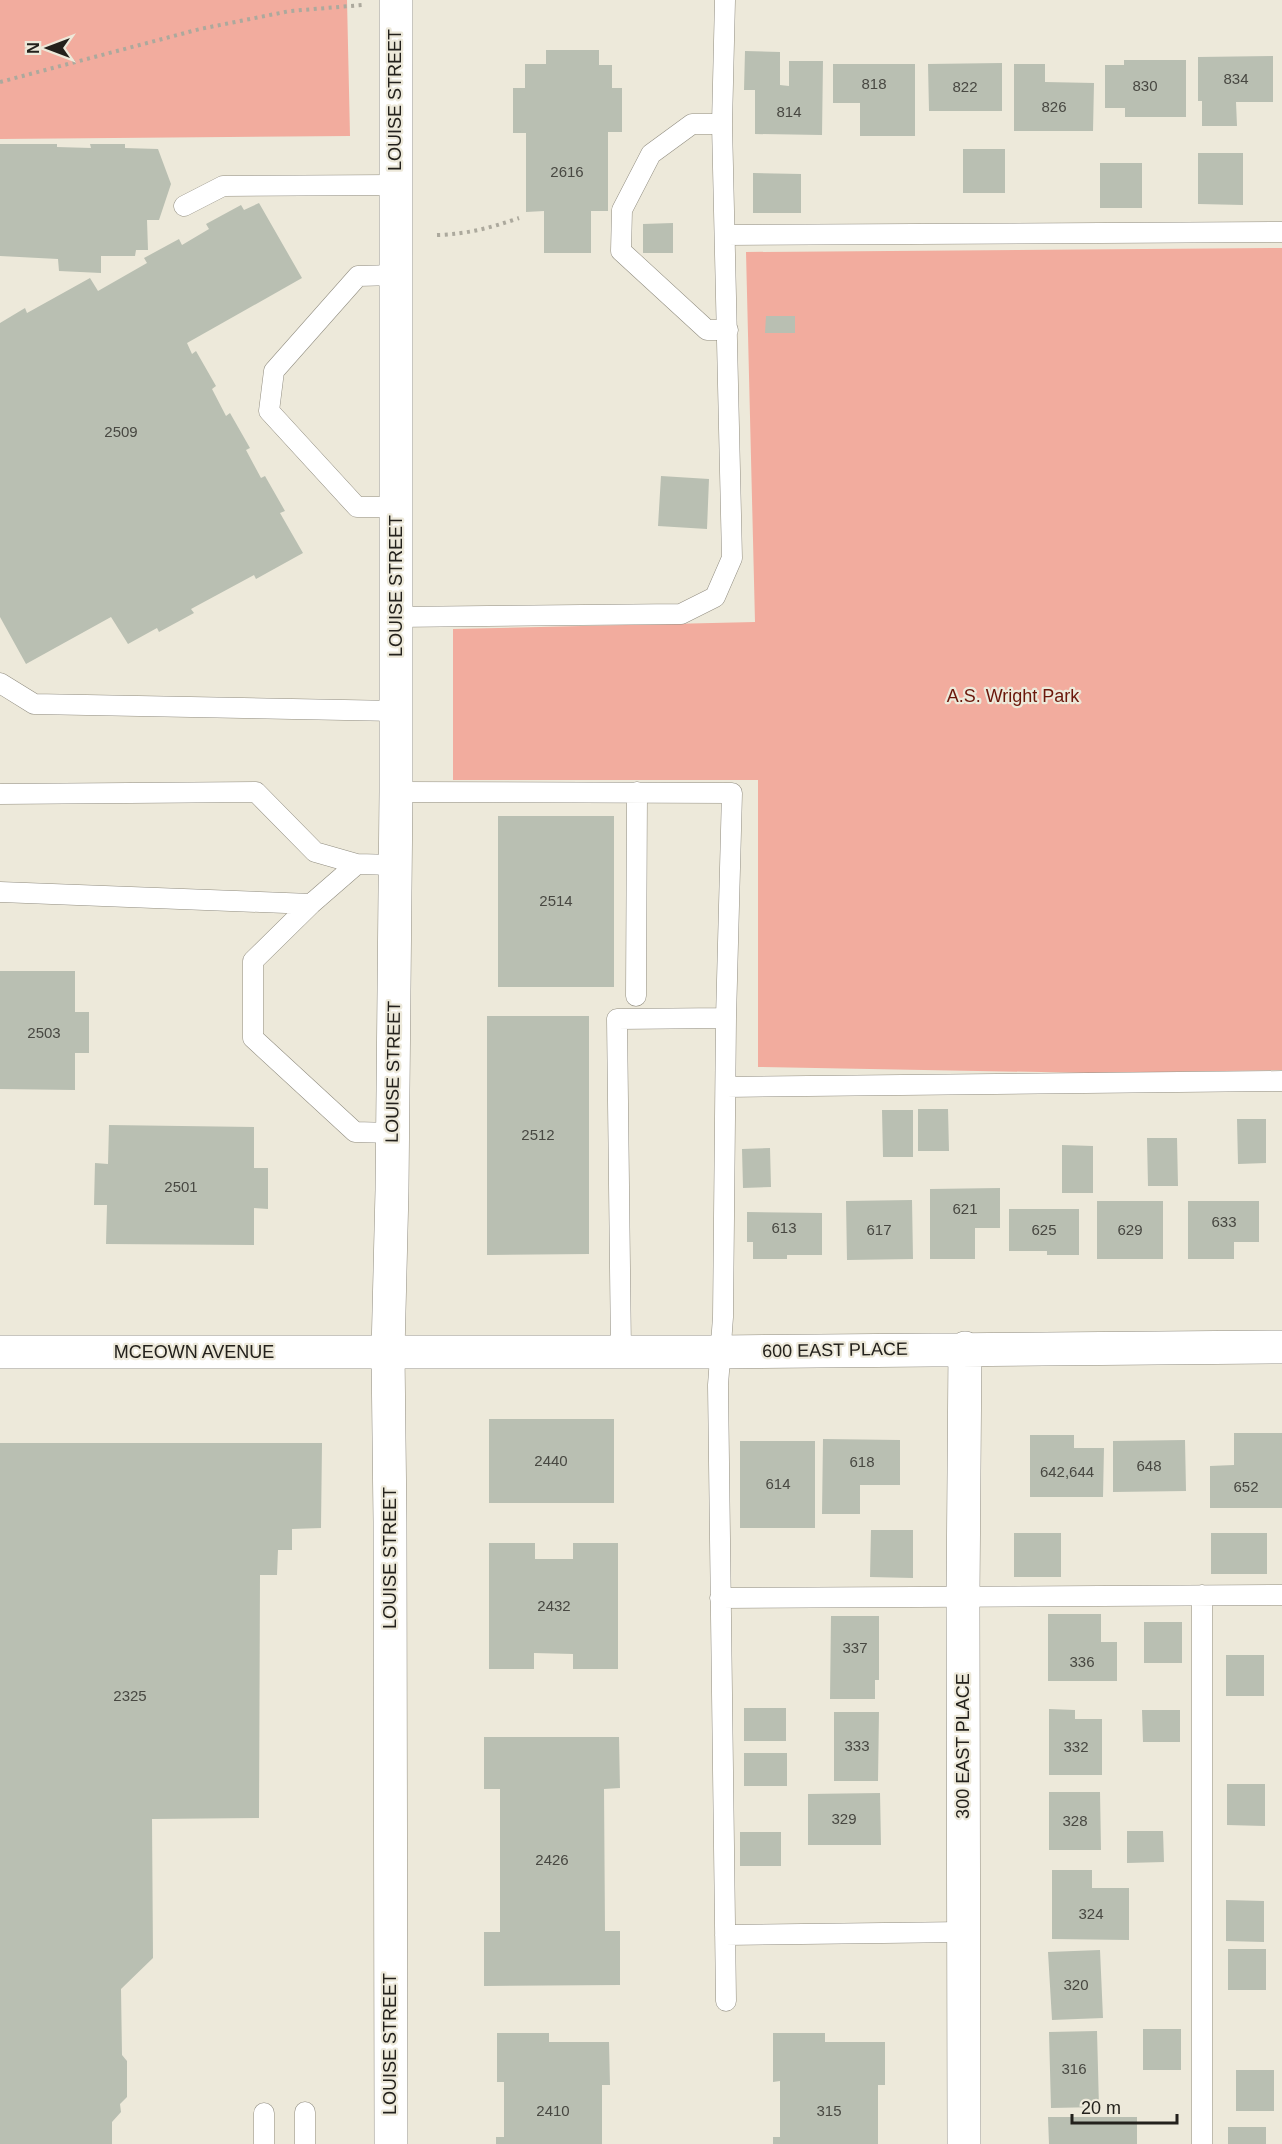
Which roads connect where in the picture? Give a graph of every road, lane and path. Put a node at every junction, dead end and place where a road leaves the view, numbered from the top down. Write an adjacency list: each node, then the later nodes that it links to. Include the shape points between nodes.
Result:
1 (725, 0): 4 (lane)
2 (396, 3): 3 (path, via 290,11 200,29); 5 (street, LOUISE STREET)
3 (0, 82)
4 (722, 124): 10 (lane); 12 (lane, via 692,124 651,154 622,210 621,251 707,330)
5 (395, 185): 6 (lane, via 223,186); 11 (street, LOUISE STREET)
6 (184, 206)
7 (519, 218): 9 (path, via 464,235)
8 (1282, 232): 10 (lane)
9 (437, 235)
10 (725, 235): 12 (lane)
11 (395, 275): 13 (street, LOUISE STREET); 13 (lane, via 358,276 274,371 270,411 357,507)
12 (728, 330): 14 (lane, via 732,558 715,597 681,614)
13 (396, 507): 14 (street, LOUISE STREET)
14 (396, 617): 16 (street, LOUISE STREET)
15 (0, 682): 16 (lane, via 34,704)
16 (396, 711): 17 (street, LOUISE STREET)
17 (396, 792): 18 (lane); 21 (street, LOUISE STREET)
18 (637, 792): 24 (lane); 25 (lane, via 732,793)
19 (0, 794): 20 (lane, via 256,792 315,852)
20 (357, 864): 21 (lane); 23 (lane)
21 (395, 865): 28 (street, LOUISE STREET)
22 (0, 892): 23 (lane)
23 (311, 904): 28 (lane, via 253,961 253,1038 355,1132)
24 (636, 996)
25 (726, 1018): 27 (lane); 31 (lane, via 617,1018)
26 (1282, 1081): 27 (lane)
27 (726, 1087): 34 (lane, via 723,1317)
28 (392, 1133): 33 (street, LOUISE STREET)
29 (1282, 1347): 30 (street, 600 EAST PLACE)
30 (965, 1348): 34 (street, 600 EAST PLACE); 37 (street, 300 EAST PLACE)
31 (621, 1351): 33 (street, 600 EAST PLACE); 34 (street, 600 EAST PLACE)
32 (0, 1352): 33 (street, MCEOWN AVENUE)
33 (387, 1352): 46 (street, LOUISE STREET)
34 (719, 1352): 38 (lane)
35 (1202, 1595): 36 (lane); 37 (lane); 48 (lane)
36 (1282, 1595)
37 (963, 1597): 38 (lane); 39 (street, 300 EAST PLACE)
38 (720, 1598): 40 (lane)
39 (964, 1932): 40 (lane); 47 (street, 300 EAST PLACE)
40 (725, 1935): 41 (lane)
41 (726, 2001)
42 (305, 2112): 45 (lane)
43 (264, 2113): 44 (lane)
44 (264, 2144)
45 (305, 2144)
46 (391, 2144)
47 (964, 2144)
48 (1202, 2144)

